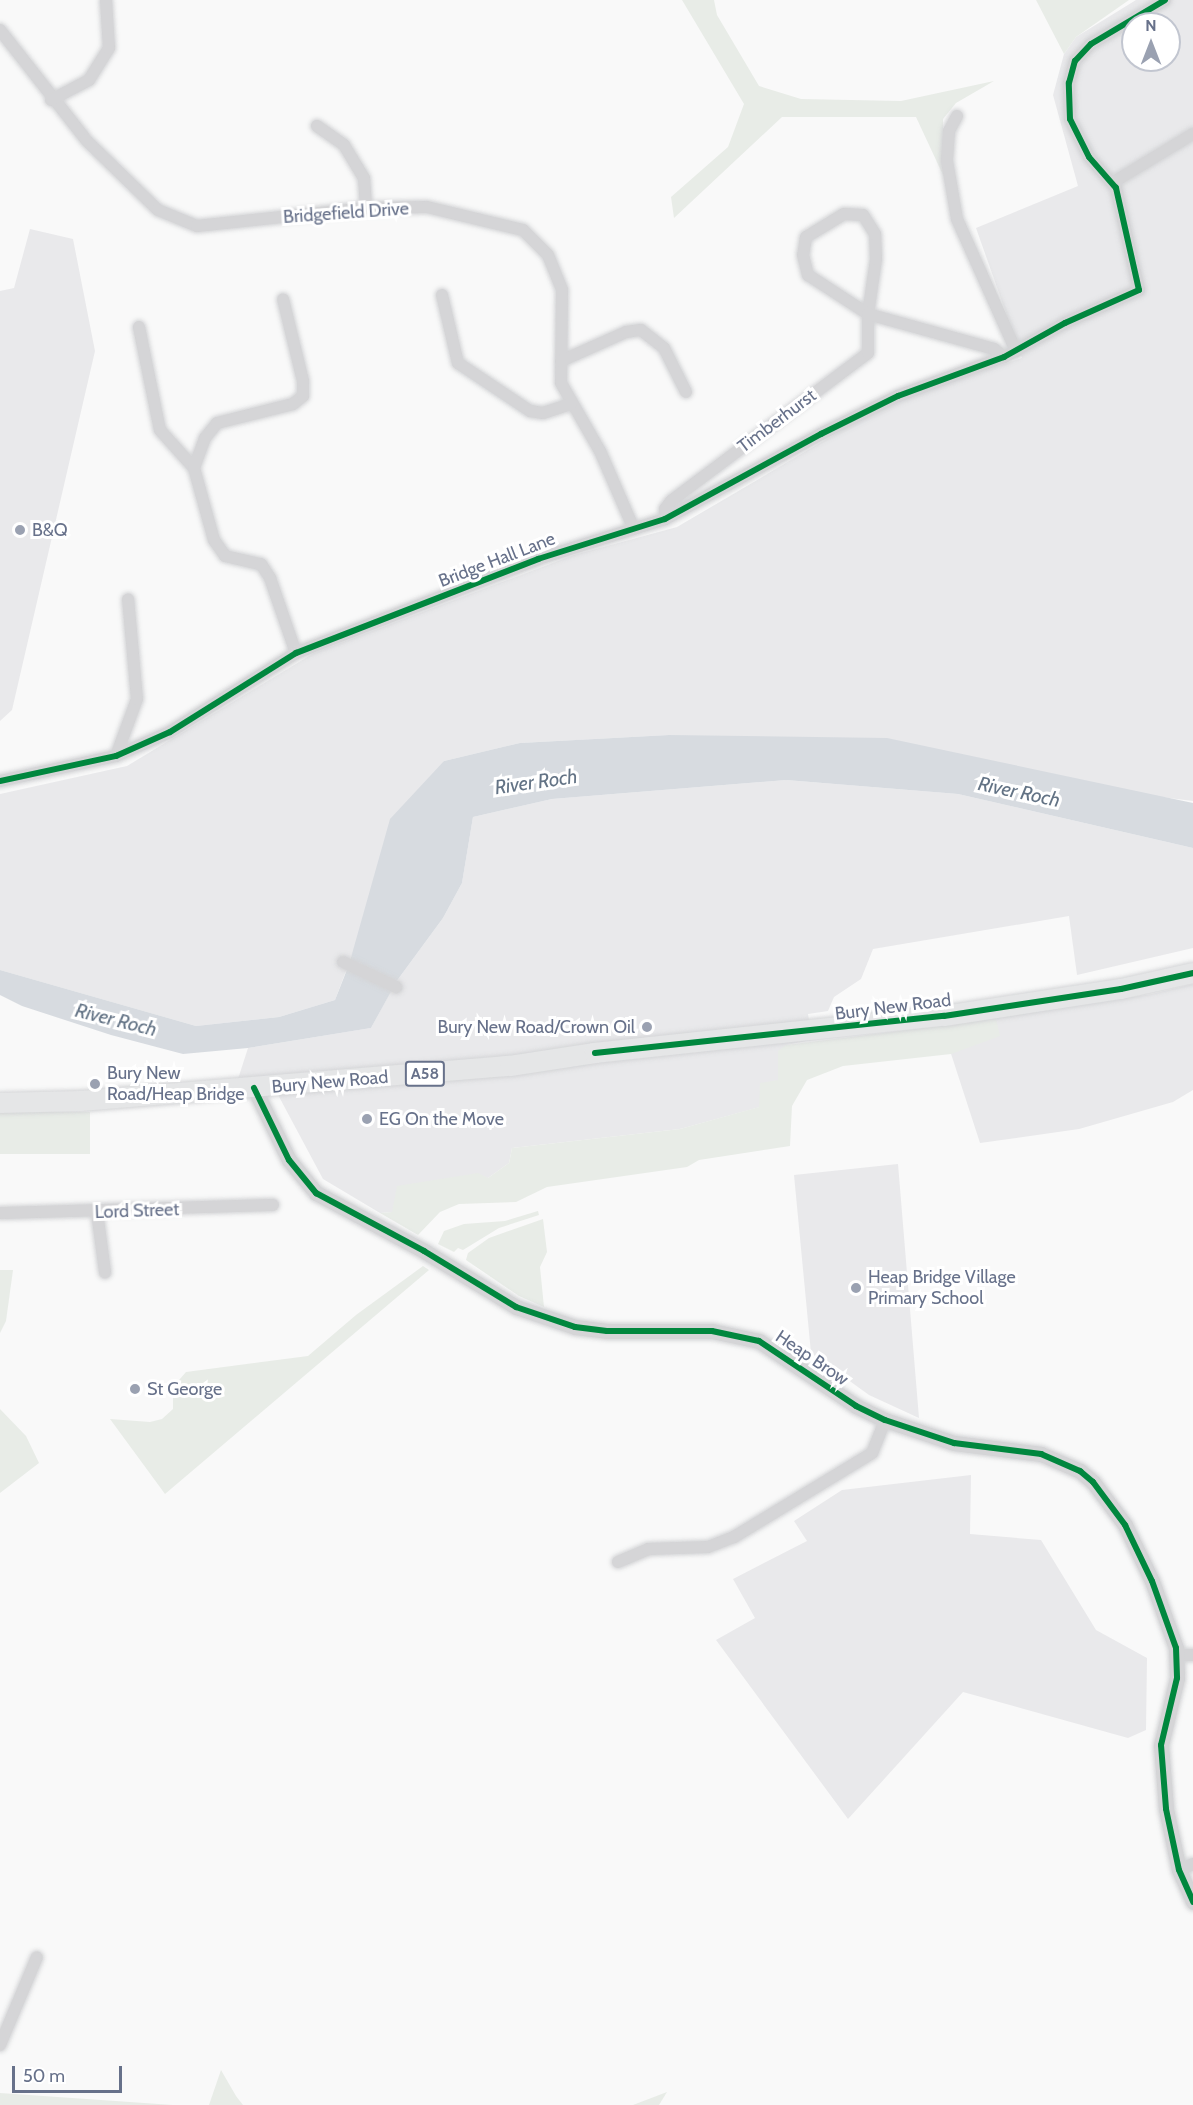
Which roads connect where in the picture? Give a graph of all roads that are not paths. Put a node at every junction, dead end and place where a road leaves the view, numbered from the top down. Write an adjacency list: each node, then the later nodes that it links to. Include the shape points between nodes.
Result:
1 (106, 0): 4 (street, via 108,48 89,80)
2 (1165, 0): 8 (street, via 1091,44 1075,61 1069,83 1070,119 1089,156)
3 (0, 30): 4 (street, Bridgefield Drive)
4 (51, 100): 9 (street, Bridgefield Drive, via 158,210 197,226)
5 (957, 116): 14 (street, via 949,131 947,161 957,219)
6 (317, 126): 9 (street, via 344,145 364,178)
7 (1193, 134): 8 (street)
8 (1112, 183): 14 (street, Bridge Hall Lane, via 1139,290 1065,322)
9 (366, 208): 16 (street, Bridgefield Drive, via 427,207 523,230 548,255 562,290)
10 (442, 295): 18 (street, via 458,363 530,411 543,413)
11 (283, 299): 19 (street, via 303,381 303,396 293,404 217,423 205,438)
12 (868, 314): 12 (street, Timberhurst, via 808,275 803,255 806,237 844,214 863,215 875,234 876,258); 15 (street, Timberhurst, via 994,349); 20 (street, Timberhurst, via 868,353 671,501 665,509)
13 (139, 327): 19 (street, via 160,430)
14 (1016, 351): 15 (street, Bridge Hall Lane)
15 (1004, 357): 20 (street, Bridge Hall Lane, via 898,396)
16 (561, 360): 17 (street, via 626,332 641,330 664,348); 18 (street, Bridgefield Drive, via 561,383)
17 (686, 392)
18 (571, 404): 21 (street, Bridgefield Drive, via 600,451)
19 (194, 468): 23 (street, via 214,540 225,556 261,564 270,578)
20 (665, 519): 21 (street, Bridge Hall Lane)
21 (633, 527): 23 (street, Bridge Hall Lane)
22 (128, 599): 24 (street, via 137,699)
23 (296, 653): 24 (street, Bridge Hall Lane, via 170,732)
24 (116, 756): 25 (street, Bridge Hall Lane)
25 (0, 781)
26 (343, 962): 28 (street)
27 (1193, 973): 29 (highway, Bury New Road / A58, via 1121,989 901,1022 595,1053 510,1066)
28 (396, 987)
29 (254, 1088): 30 (highway, Bury New Road / A58); 35 (street, Heap Brow, via 289,1160 316,1193 424,1251 516,1307 575,1328 712,1331 759,1341 856,1406)
30 (0, 1103)
31 (273, 1205): 32 (street, Lord Street)
32 (97, 1212): 33 (street, Lord Street); 34 (street)
33 (0, 1213)
34 (105, 1272)
35 (885, 1420): 36 (street, via 872,1453 734,1537 708,1547 648,1550); 37 (street, Heap Brow, via 954,1443 1041,1454 1080,1471 1104,1492 1125,1525)
36 (618, 1562)
37 (1186, 1655): 38 (street, via 1161,1745 1166,1809)
38 (1186, 1867): 39 (street)
39 (1193, 1902)
40 (36, 1957): 41 (street)
41 (0, 2045)

